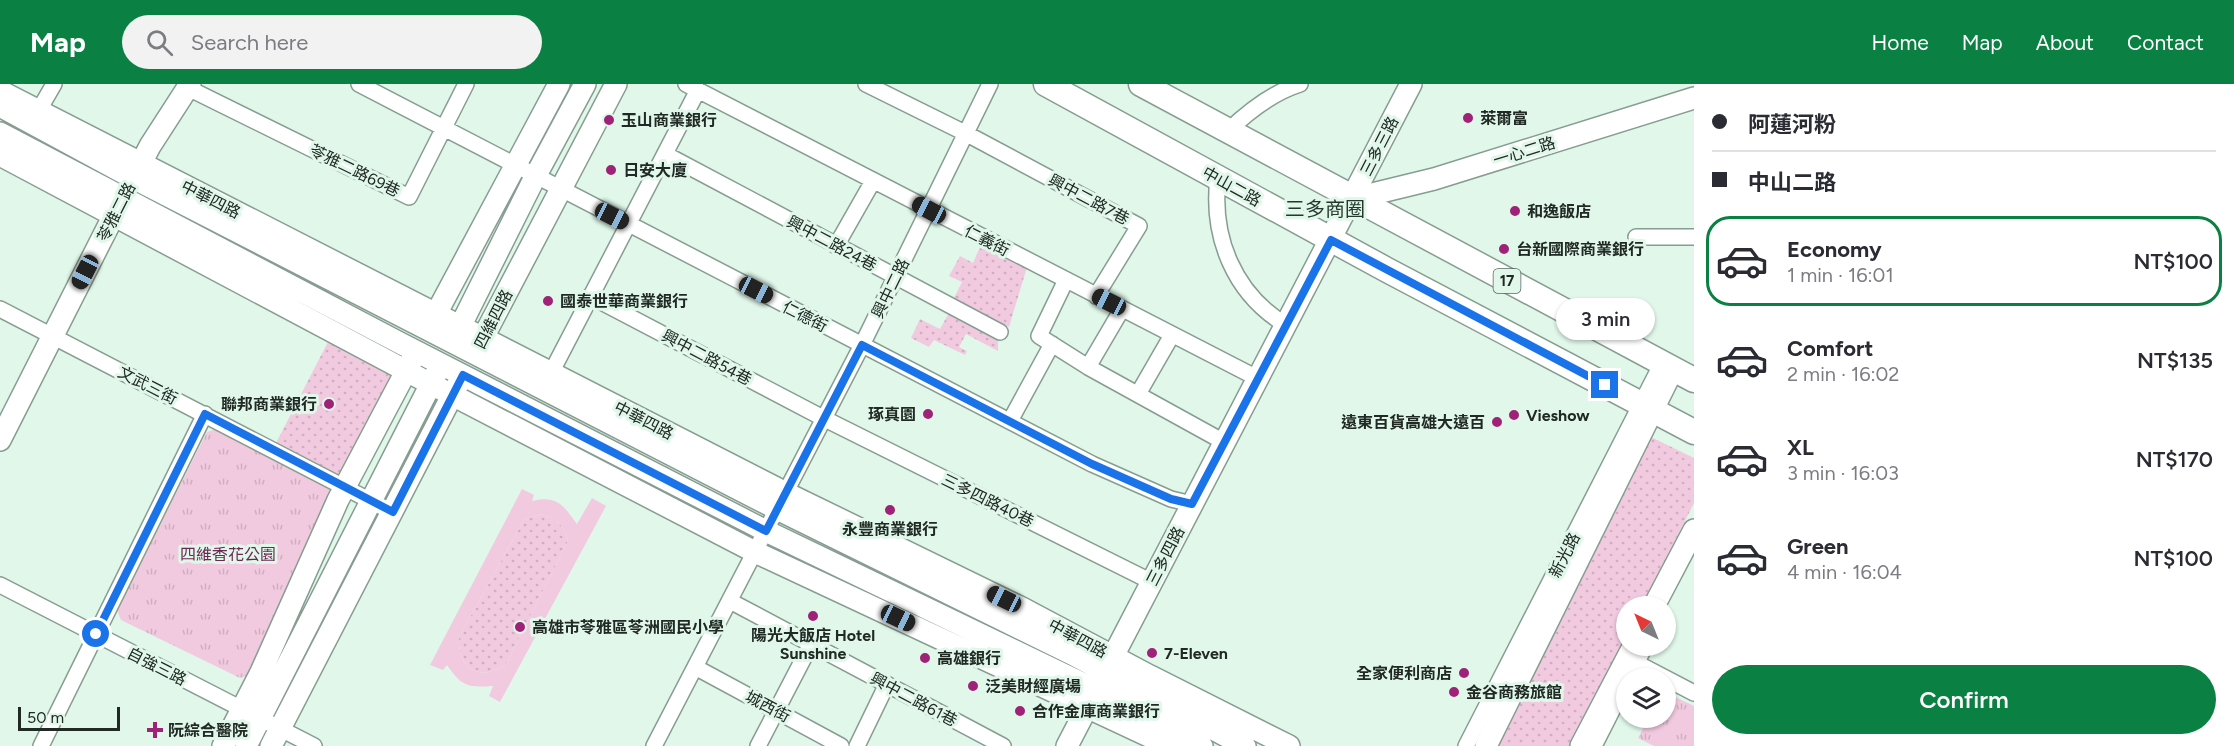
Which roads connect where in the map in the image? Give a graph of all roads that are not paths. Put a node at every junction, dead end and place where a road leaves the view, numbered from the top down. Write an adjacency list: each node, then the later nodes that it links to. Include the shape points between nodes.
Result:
1 (54, 84): 18 (street)
2 (359, 84): 19 (street, 仁德街)
3 (466, 84): 19 (street, 苓雅二路69巷)
4 (559, 84): 25 (street, 四維四路)
5 (585, 84): 27 (street, 四維四路)
6 (616, 84): 30 (street, 四維四路)
7 (866, 84): 22 (street)
8 (990, 84): 22 (street, 興中二路)
9 (1046, 84): 28 (main road, 中山二路 / 17)
10 (1141, 84): 20 (main road, 中山二路 / 17)
11 (1300, 84): 20 (street, via 1245,115)
12 (1410, 84): 31 (street, 三多三路)
13 (189, 86): 19 (street, 苓雅二路69巷, via 409,196); 26 (street, 苓雅二路)
14 (692, 87): 23 (street); 29 (street, 仁義街)
15 (0, 91): 18 (street, 中華四路)
16 (1694, 98): 31 (street, 一心二路, via 1434,179)
17 (0, 106): 26 (street, 中華四路)
18 (39, 111): 26 (street, 中華四路)
19 (443, 129): 25 (street, 仁德街)
20 (1228, 131): 31 (main road, 中山二路 / 17)
21 (0, 133): 32 (street, 中華四路)
22 (967, 134): 33 (street, 興中二路); 42 (street, 興中二路7巷, via 1139,226)
23 (665, 154): 34 (street); 38 (street, 興中二路24巷)
24 (0, 155): 32 (street, 中華四路)
25 (515, 166): 27 (street, 仁德街); 45 (street, 四維四路)
26 (137, 170): 32 (street, 苓雅二路); 45 (street, 中華四路)
27 (535, 177): 30 (street, 仁德街); 48 (street, 四維四路)
28 (1218, 178): 37 (main road, 中山二路 / 17); 46 (street, via 1217,213 1231,268 1269,314)
29 (873, 182): 33 (street, 仁義街); 38 (street)
30 (560, 189): 34 (street, 仁德街); 53 (street, 四維四路)
31 (1352, 199): 37 (street, 三多三路); 62 (main road, 中山二路 / 17)
32 (118, 207): 50 (street, 苓雅二路); 54 (street, 中華四路); 57 (street, 中華四路)
33 (929, 210): 39 (street, 興中二路); 40 (street, 仁義街)
34 (629, 225): 41 (street); 52 (street, 仁德街)
35 (1636, 237): 36 (street)
36 (1694, 237)
37 (1331, 240): 46 (street, 三多四路); 62 (main road, 中山二路 / 17)
38 (836, 246): 39 (street, 興中二路24巷)
39 (895, 276): 47 (street, 興中二路24巷); 52 (street, 興中二路)
40 (1066, 280): 42 (street, 仁義街); 51 (street)
41 (590, 296): 58 (street); 67 (street, 興中二路54巷)
42 (1096, 296): 44 (street, 仁義街)
43 (0, 309): 50 (street, 文武三街)
44 (1122, 309): 49 (street, 仁義街); 56 (street)
45 (432, 322): 48 (street, 中華四路); 54 (street, 四維四路)
46 (1286, 324): 60 (street, 三多四路)
47 (1000, 332)
48 (457, 335): 53 (street, 中華四路); 55 (street, 四維四路)
49 (1172, 335): 60 (street, 仁義街); 63 (street)
50 (53, 336): 66 (street, 文武三街); 71 (street, 苓雅二路)
51 (1046, 340): 56 (street); 69 (street)
52 (862, 345): 67 (street, 興中二路); 69 (street, 仁德街)
53 (478, 346): 58 (street, 中華四路); 59 (street, 四維四路); 75 (street, 中華四路)
54 (417, 351): 55 (street, 中華四路); 57 (street, 四維四路)
55 (441, 364): 59 (street, 中華四路); 61 (street, 四維四路)
56 (1088, 367): 63 (street)
57 (407, 371): 61 (street, 中華四路); 73 (street, 四維四路)
58 (551, 373): 75 (street, 中華四路)
59 (463, 375): 64 (street, 四維四路); 79 (street, 中華四路)
60 (1257, 378): 72 (street, 三多四路)
61 (431, 384): 64 (street, 中華四路); 74 (street, 四維四路)
62 (1664, 387): 65 (main road, 中山二路 / 17); 68 (main road, 中山二路 / 17); 70 (main road, 中山二路 / 17); 112 (street, 新光路); 113 (street, 新光路)
63 (1138, 394): 72 (street)
64 (453, 395): 77 (street, 四維四路); 81 (street, 中華四路)
65 (1694, 395)
66 (205, 414): 73 (street, 文武三街); 87 (street)
67 (824, 418): 75 (street, 興中二路); 82 (street, 三多四路40巷)
68 (1694, 418)
69 (1010, 421): 76 (street, 仁德街, via 1144,488)
70 (1694, 432)
71 (0, 440)
72 (1224, 442): 76 (street, 三多四路)
73 (346, 486): 74 (street, 文武三街); 96 (street, 四維四路)
74 (371, 500): 77 (street, 文武三街); 96 (street, 四維四路)
75 (782, 501): 79 (street, 興中二路); 91 (street, 中華四路)
76 (1192, 504): 82 (street, 三多四路)
77 (393, 512): 97 (street, 四維四路)
78 (1694, 530): 84 (street)
79 (766, 531): 81 (street, 興中二路); 91 (street, 中華四路)
80 (1694, 551): 85 (street)
81 (755, 552): 86 (street, 興中二路); 91 (street, 中華四路)
82 (1152, 582): 91 (street, 三多四路)
83 (0, 585): 87 (street, 自強三路)
84 (1659, 596)
85 (1671, 596)
86 (730, 601): 88 (street, 興中二路61巷); 90 (street, 興中二路)
87 (96, 634): 96 (street, 自強三路); 98 (street)
88 (811, 644): 92 (street, 興中二路61巷); 95 (street)
89 (1632, 661): 93 (street); 114 (street)
90 (695, 667): 95 (street, 城西街); 102 (street, 興中二路)
91 (1100, 681): 107 (street, 三多四路); 108 (street, 中華四路); 109 (street, 中華四路); 110 (street, 中華四路); 111 (street, 中華四路)
92 (887, 684): 105 (street); 106 (street, 興中二路61巷)
93 (1694, 693)
94 (1616, 703): 115 (street)
95 (776, 711): 103 (street); 104 (street, 城西街)
96 (251, 714): 97 (street, 自強三路); 99 (street, 四維四路); 100 (street, 四維四路)
97 (276, 737): 101 (street, 自強三路)
98 (41, 746)
99 (223, 746)
100 (246, 746)
101 (314, 746)
102 (654, 746)
103 (758, 746)
104 (841, 746)
105 (857, 746)
106 (1003, 746)
107 (1067, 746)
108 (1170, 746)
109 (1202, 746)
110 (1245, 746)
111 (1289, 746)
112 (1466, 746)
113 (1486, 746)
114 (1581, 746)
115 (1594, 746)

